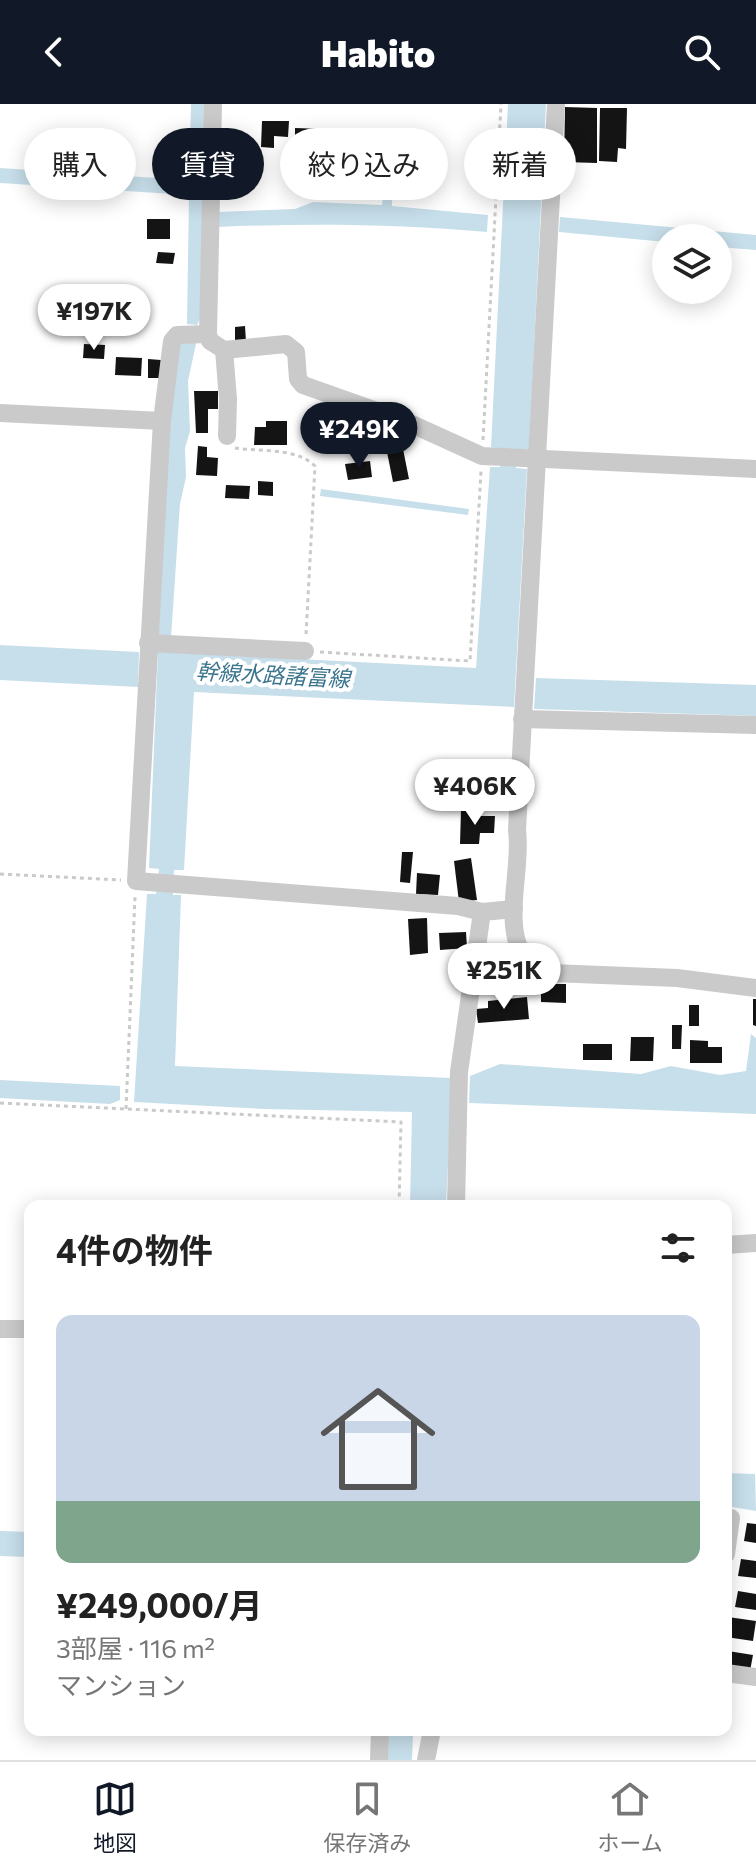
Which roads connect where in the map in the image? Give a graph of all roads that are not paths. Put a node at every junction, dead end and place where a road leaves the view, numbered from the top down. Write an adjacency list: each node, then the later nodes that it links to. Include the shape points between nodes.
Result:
1 (213, 104): 3 (street)
2 (556, 104): 8 (street)
3 (198, 333): 4 (street); 6 (street, via 177,335 172,341)
4 (224, 350): 7 (street); 8 (street, via 286,344 296,352 303,385 491,457)
5 (0, 413): 6 (street)
6 (162, 421): 10 (street)
7 (227, 436)
8 (528, 459): 9 (street); 12 (street)
9 (756, 469)
10 (148, 643): 11 (street); 15 (street, via 145,881)
11 (305, 651)
12 (522, 719): 13 (street); 14 (street)
13 (756, 725)
14 (514, 909): 15 (street); 16 (street, via 516,945 525,961 540,971)
15 (482, 912): 17 (street, via 459,1072)
16 (756, 988)
17 (456, 1200)
18 (756, 1243): 19 (street)
19 (732, 1245)
20 (0, 1329): 21 (street)
21 (24, 1329)
22 (732, 1674): 23 (street)
23 (756, 1677)
24 (380, 1736): 26 (street)
25 (431, 1736): 27 (street)
26 (379, 1760)
27 (426, 1760)

